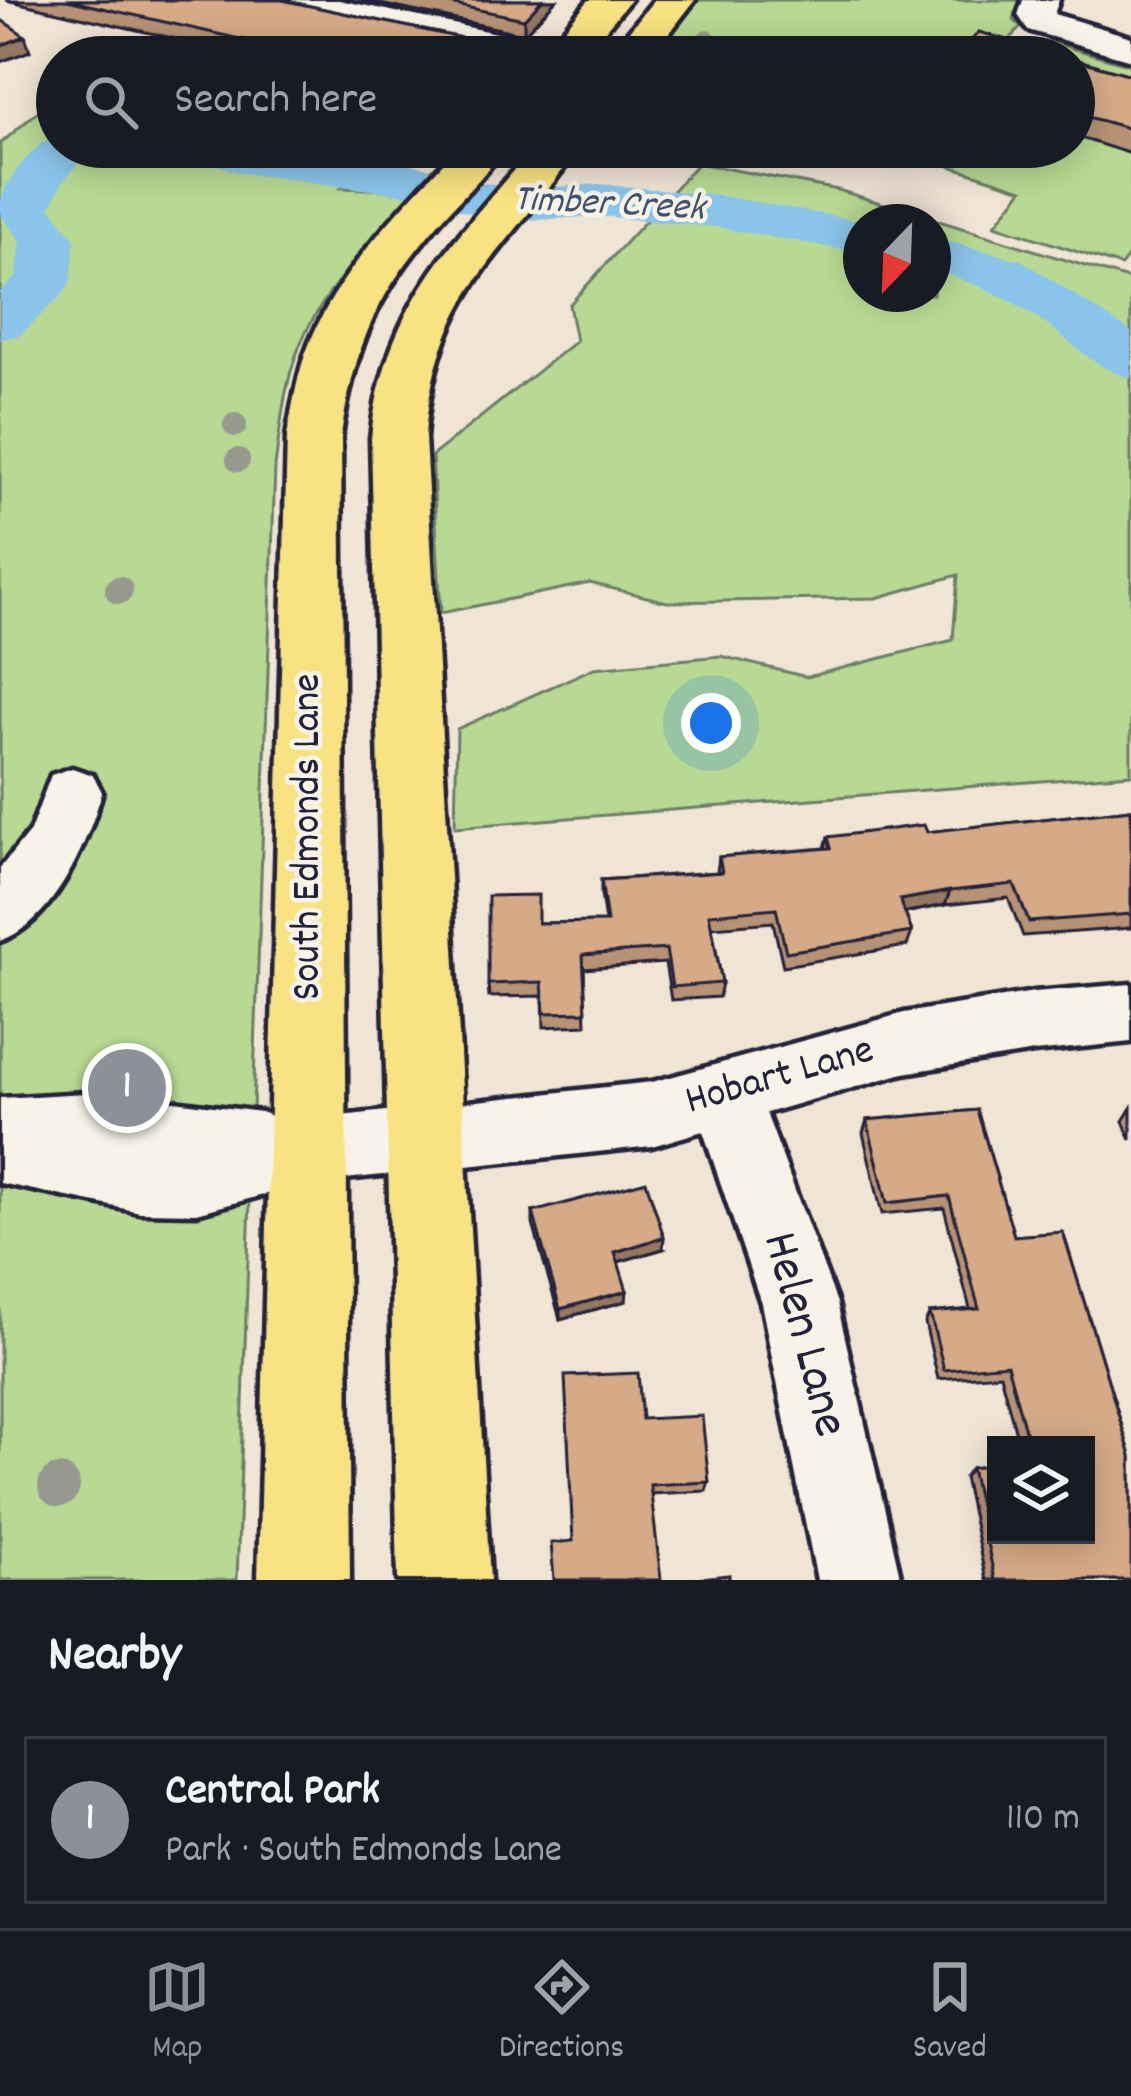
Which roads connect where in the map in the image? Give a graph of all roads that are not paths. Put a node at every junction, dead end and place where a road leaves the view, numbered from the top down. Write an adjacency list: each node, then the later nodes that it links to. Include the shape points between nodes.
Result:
1 (287, 0): 5 (street)
2 (610, 0): 6 (main road)
3 (675, 0): 7 (main road)
4 (1040, 0): 8 (street, via 1041,22)
5 (459, 36)
6 (578, 36)
7 (646, 36)
8 (1088, 36)
9 (1095, 38): 10 (street)
10 (1131, 49)
11 (464, 168): 20 (main road, South Edmonds Lane, via 367,286 335,344 314,436)
12 (540, 168): 18 (main road, via 442,289 405,374 398,438)
13 (71, 792): 14 (street, via 57,842)
14 (0, 914)
15 (1131, 1013): 16 (street, Hobart Lane, via 904,1043)
16 (725, 1095): 18 (street, Hobart Lane, via 652,1114); 23 (street, Helen Lane, via 804,1320)
17 (0, 1131): 20 (street, via 104,1124)
18 (427, 1139): 20 (street); 22 (main road)
19 (0, 1150): 20 (street, via 171,1180)
20 (308, 1150): 21 (main road, South Edmonds Lane)
21 (304, 1580)
22 (444, 1580)
23 (859, 1580)

